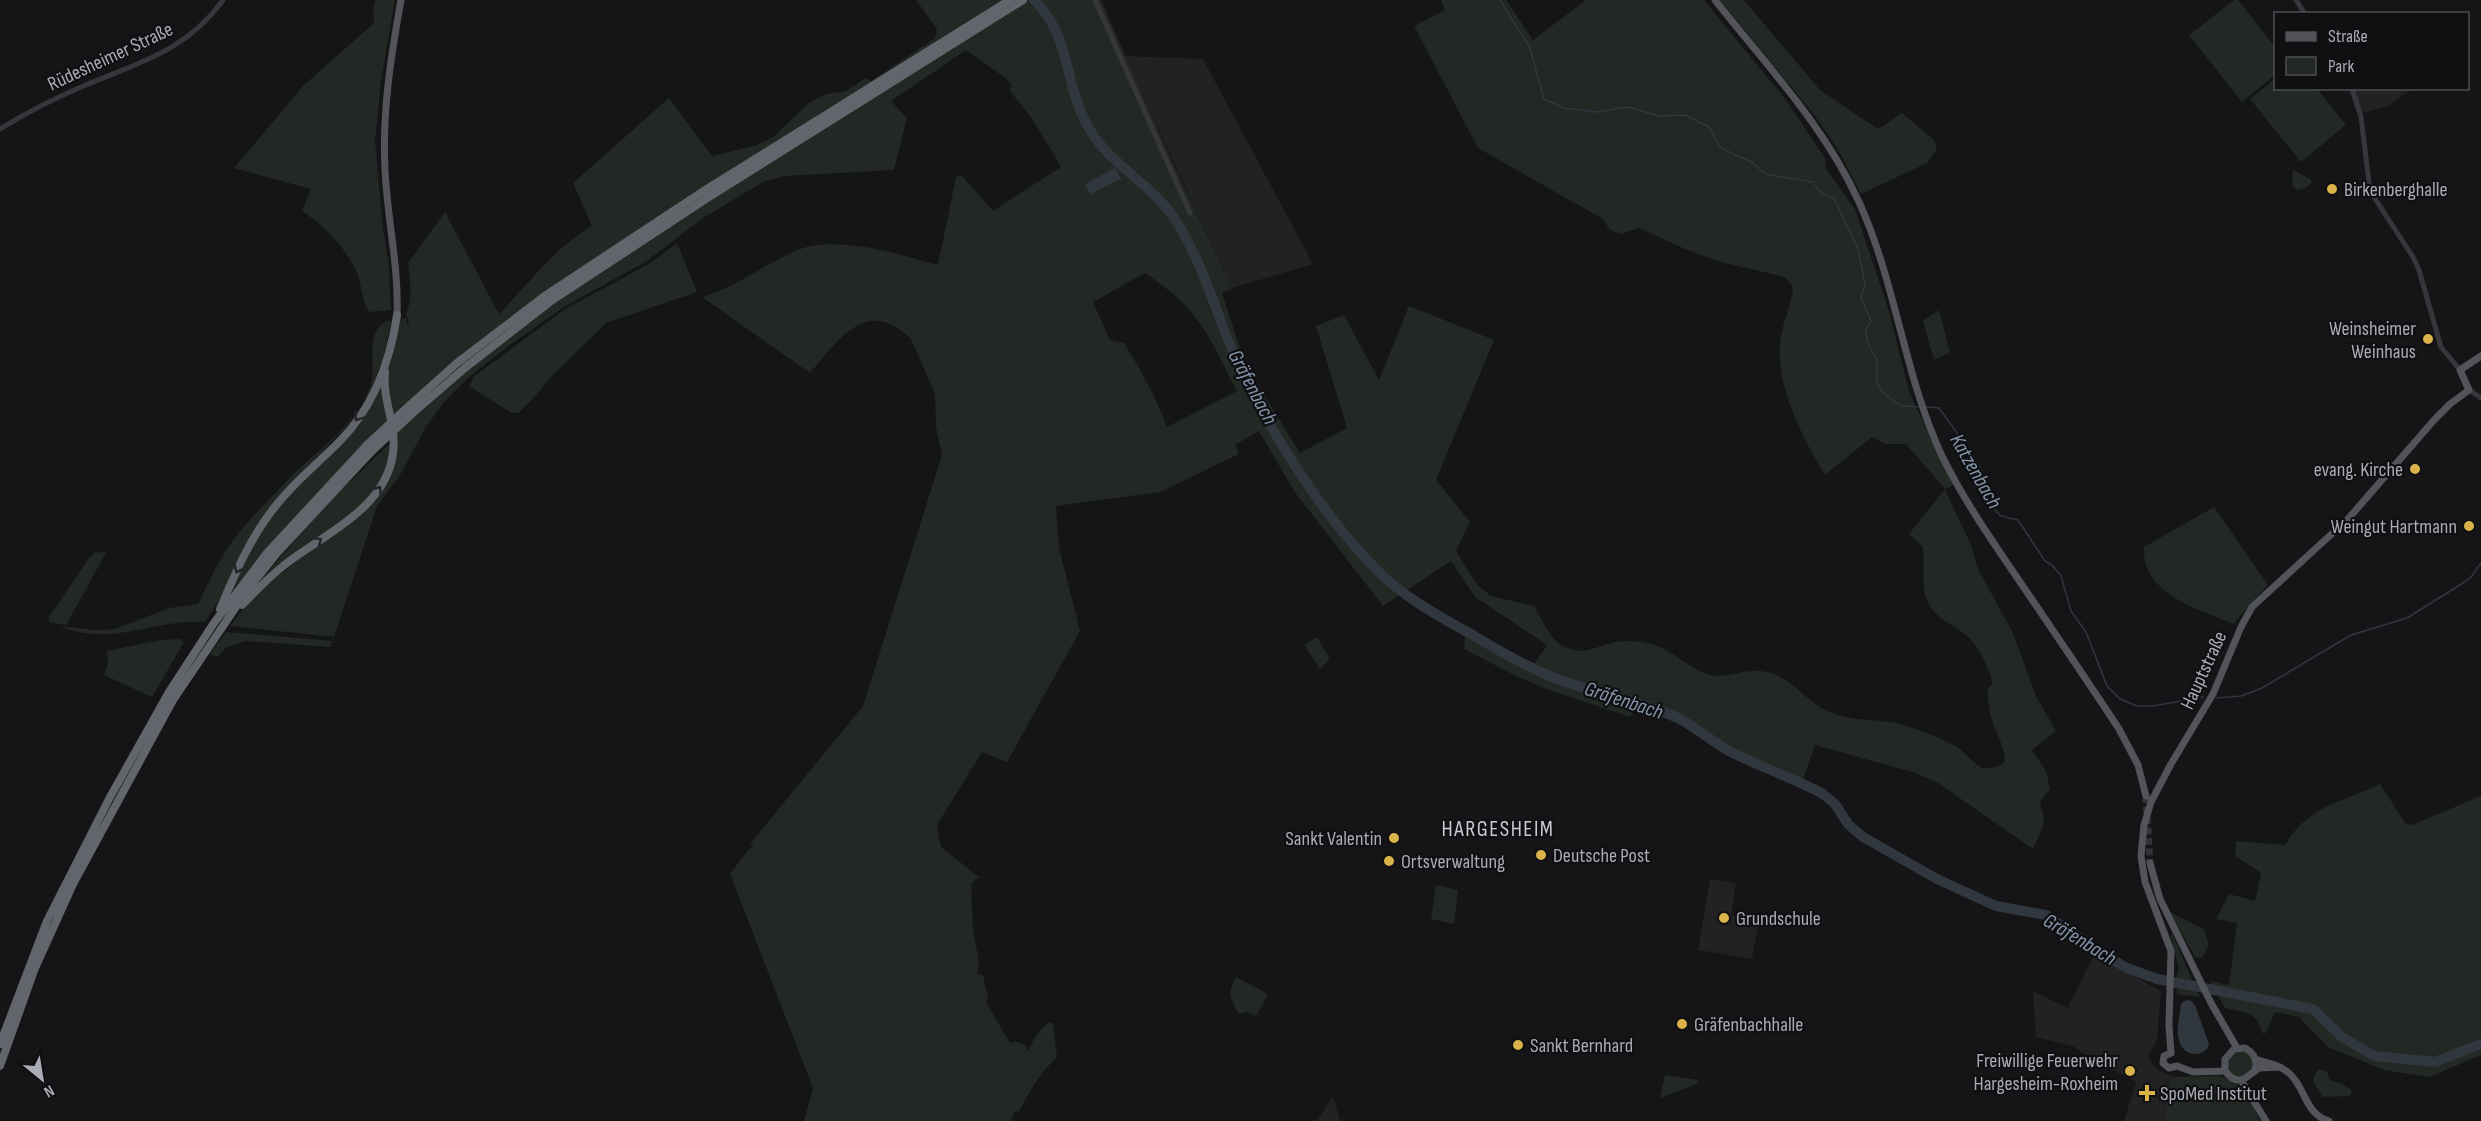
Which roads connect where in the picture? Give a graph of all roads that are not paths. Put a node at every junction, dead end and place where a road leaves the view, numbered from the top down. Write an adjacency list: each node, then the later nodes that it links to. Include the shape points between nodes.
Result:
1 (223, 0): 9 (street, Rüdesheimer Straße, via 199,29 178,44 41,105)
2 (400, 0): 11 (main road, via 384,131 387,201 398,285)
3 (1010, 0): 8 (highway)
4 (1023, 0): 8 (highway)
5 (1095, 0): 10 (street)
6 (1715, 0): 20 (main road, via 1804,108 1851,185 1885,273 1918,395 1943,456 1976,517 2119,729 2138,765)
7 (2353, 90): 14 (street, via 2362,124 2370,191 2413,257 2441,347)
8 (838, 112): 17 (highway, bridge, via 551,301 412,408)
9 (0, 129)
10 (1190, 213)
11 (397, 315): 13 (highway)
12 (2481, 356): 14 (main road)
13 (386, 366): 18 (highway, one-way to 18, via 347,433 266,518 245,553); 19 (highway, one-way to 13, via 281,568 357,512 381,486 389,472 395,442 384,388)
14 (2460, 370): 15 (main road)
15 (2469, 390): 16 (street); 25 (main road, Hauptstraße, via 2435,419 2348,519 2252,608 2212,694 2158,788 2144,825 2141,856 2145,882 2171,951)
16 (2481, 398)
17 (369, 448): 18 (highway, via 267,553); 19 (highway, via 277,553)
18 (214, 623): 23 (highway, via 169,692 71,873 29,964)
19 (224, 624): 30 (highway, via 173,700 73,884 35,968)
20 (2146, 796)
21 (2150, 863): 22 (main road, via 2160,899)
22 (2220, 1022): 24 (main road); 26 (main road)
23 (0, 1044)
24 (2236, 1048): 26 (main road); 27 (main road, via 2248,1050)
25 (2171, 1053): 29 (main road, via 2178,1057); 29 (main road, via 2164,1056 2163,1064 2169,1068)
26 (2228, 1053): 28 (main road)
27 (2255, 1059): 31 (main road); 34 (main road)
28 (2224, 1062): 32 (main road); 33 (main road)
29 (2177, 1065): 33 (main road)
30 (0, 1066)
31 (2280, 1067): 34 (main road, via 2265,1066); 37 (main road, via 2296,1081 2311,1109)
32 (2225, 1071): 33 (main road); 35 (main road)
33 (2201, 1072)
34 (2253, 1073): 35 (main road); 36 (main road, via 2251,1083)
35 (2241, 1080): 36 (main road)
36 (2266, 1121)
37 (2330, 1121)

